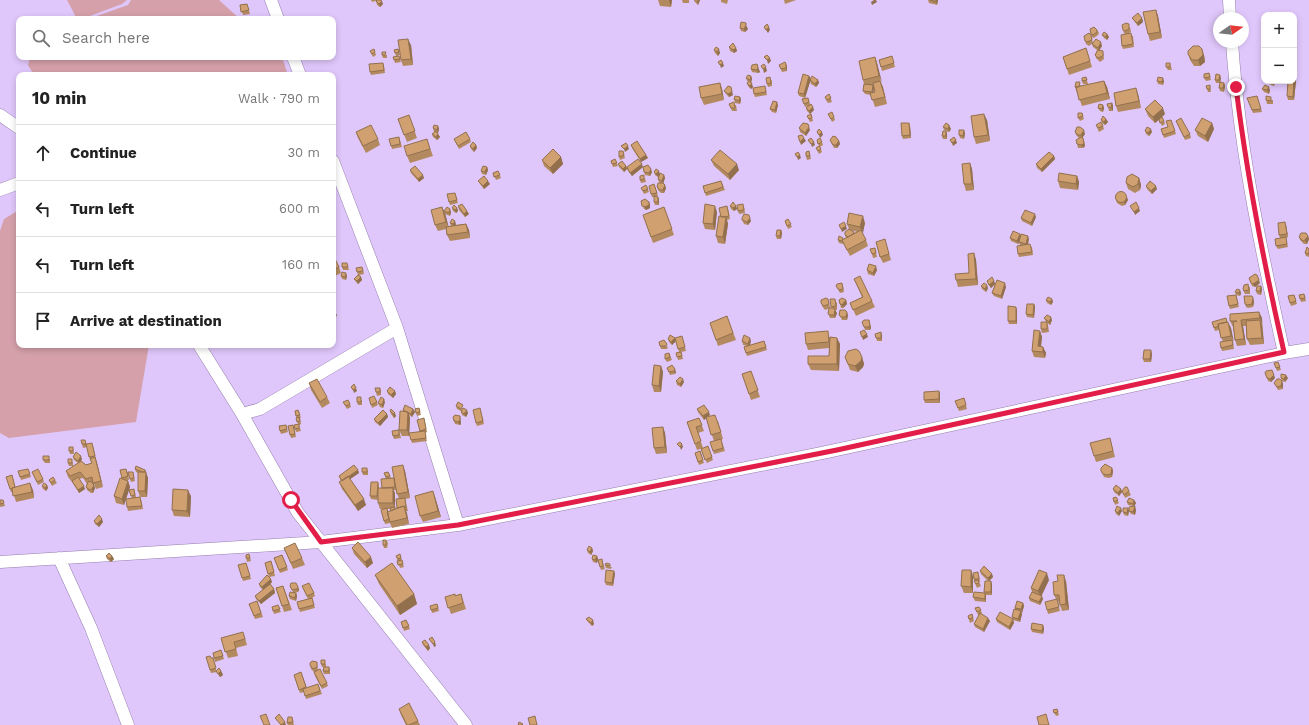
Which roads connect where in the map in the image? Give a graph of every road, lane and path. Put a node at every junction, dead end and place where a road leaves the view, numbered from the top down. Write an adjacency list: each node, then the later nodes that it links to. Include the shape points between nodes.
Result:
1 (271, 0): 4 (street)
2 (1228, 0): 3 (street)
3 (1229, 12)
4 (277, 16)
5 (1232, 48): 16 (street, via 1245,158 1261,250)
6 (294, 60): 7 (street)
7 (299, 72)
8 (0, 115): 9 (street)
9 (16, 126)
10 (336, 170): 13 (street)
11 (16, 184): 12 (street)
12 (0, 190)
13 (397, 328): 17 (street, via 260,409); 18 (street)
14 (201, 348): 17 (street)
15 (1309, 349): 16 (street)
16 (1284, 352): 18 (street, via 829,452)
17 (242, 414): 19 (street, via 298,512)
18 (458, 525): 19 (street)
19 (321, 542): 20 (street); 23 (street)
20 (59, 558): 21 (street); 22 (street, via 91,628)
21 (0, 562)
22 (128, 725)
23 (466, 725)

